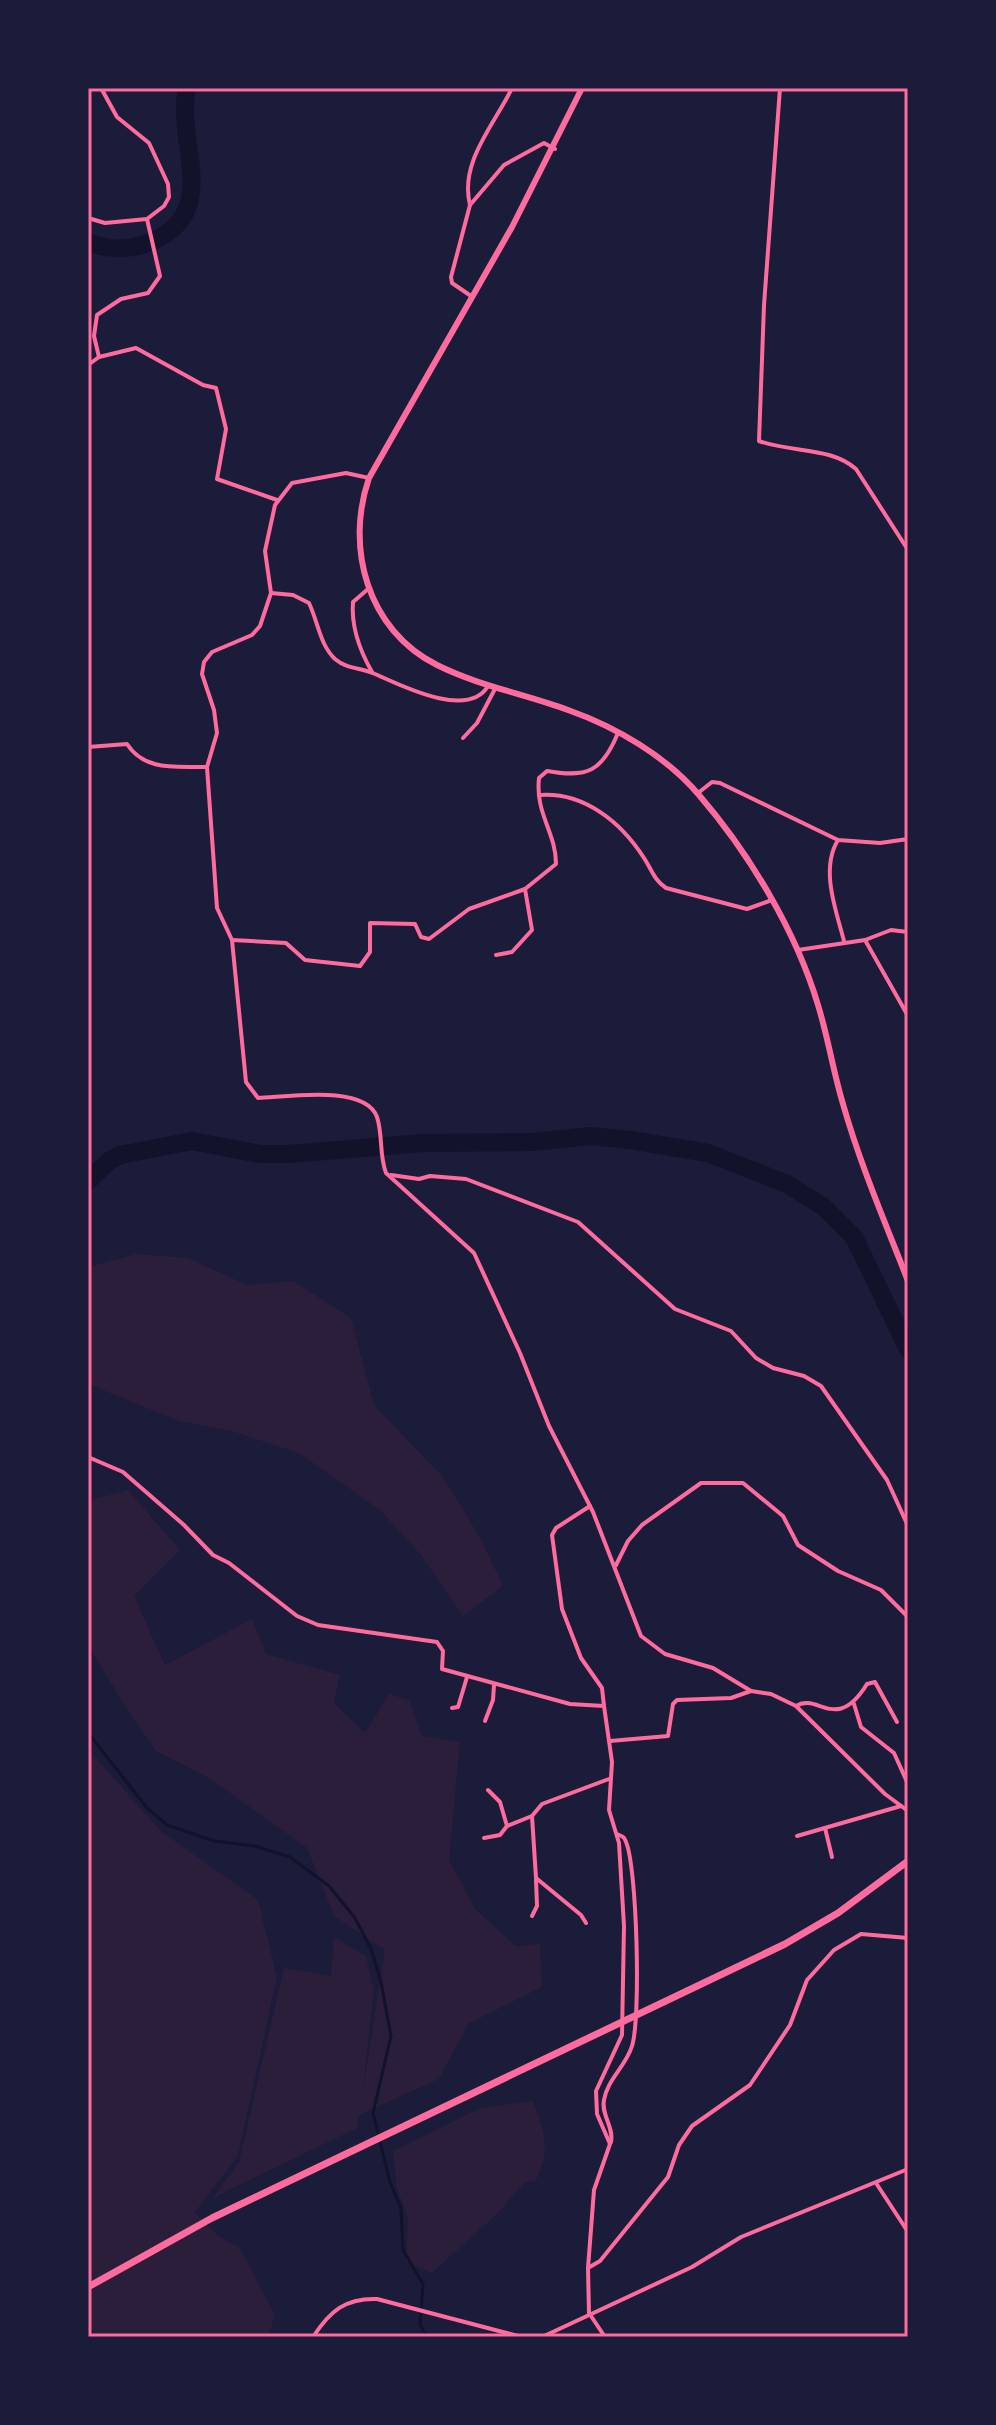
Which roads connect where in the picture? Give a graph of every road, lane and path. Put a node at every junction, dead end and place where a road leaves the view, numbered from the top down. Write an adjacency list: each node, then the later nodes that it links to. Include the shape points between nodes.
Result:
1 (101, 88): 8 (street, via 117,117 149,143 168,184 164,206)
2 (512, 88): 6 (street, via 475,152)
3 (582, 88): 5 (main road)
4 (780, 88): 14 (street, via 759,441 846,460)
5 (555, 149): 6 (street, via 544,143 504,165); 9 (main road)
6 (470, 205): 9 (street, via 451,277)
7 (88, 218): 8 (street, via 105,223)
8 (147, 219): 10 (street, via 160,276 148,293 121,299 97,315)
9 (471, 296): 12 (main road)
10 (99, 357): 11 (street); 13 (street, via 136,348 216,388 226,429 217,479)
11 (88, 365)
12 (369, 478): 13 (street, via 346,473 302,480); 15 (main road, via 358,543)
13 (277, 500): 16 (street, via 265,551)
14 (908, 550)
15 (368, 589): 17 (street, via 353,602 352,614); 18 (main road, via 405,643 433,663)
16 (271, 593): 17 (street, via 303,598 332,656 347,668); 22 (street, via 252,635 212,652 204,662 202,674 217,733)
17 (372, 672): 18 (street, via 431,698 472,698)
18 (492, 686): 19 (main road); 20 (street, via 477,723)
19 (618, 733): 23 (main road); 24 (street, via 603,760 586,773 544,772)
20 (463, 738)
21 (88, 747): 22 (street, via 127,744 134,756 152,765)
22 (207, 767): 30 (street, via 217,908)
23 (698, 793): 26 (street, via 712,782 720,783); 28 (main road)
24 (540, 795): 27 (street, via 556,864); 28 (street, via 568,797 604,815 666,888 747,909)
25 (908, 839): 26 (street)
26 (838, 840): 32 (street, via 831,853 831,874)
27 (525, 889): 30 (street, via 469,909 429,939 421,937 415,924 370,923 370,952 360,966 305,960 286,943); 34 (street, via 532,930 512,952)
28 (772, 900): 33 (main road)
29 (908, 932): 31 (street, via 891,930)
30 (232, 940): 36 (street, via 238,1028 251,1092 258,1098 356,1098 371,1108 377,1121 383,1167)
31 (865, 940): 32 (street); 35 (street)
32 (844, 941): 33 (street)
33 (798, 950): 37 (main road, via 843,1105)
34 (496, 955)
35 (908, 1016)
36 (389, 1175): 40 (street, via 474,1253); 41 (street, via 466,1179 578,1222 675,1309 720,1325 756,1358 821,1386 887,1480)
37 (906, 1269): 38 (main road)
38 (908, 1281)
39 (88, 1457): 44 (street, via 123,1472 213,1555 297,1616 318,1625 437,1642 443,1651 442,1669)
40 (590, 1506): 42 (street); 48 (street, via 552,1535 562,1609 581,1658 602,1688)
41 (908, 1526)
42 (615, 1567): 43 (street, via 642,1525 701,1483 743,1483 783,1516 798,1545 881,1590); 46 (street, via 632,1620 652,1647 713,1668)
43 (908, 1617)
44 (467, 1677): 45 (street); 50 (street, via 458,1707)
45 (494, 1684): 48 (street, via 570,1704); 51 (street)
46 (751, 1691): 49 (street); 53 (street, via 731,1698 677,1700 668,1736)
47 (854, 1704): 49 (street, via 832,1709); 52 (street, via 867,1684 875,1682); 55 (street, via 861,1727 894,1753)
48 (604, 1706): 53 (street)
49 (796, 1706): 57 (street)
50 (452, 1708)
51 (485, 1721)
52 (897, 1722)
53 (610, 1741): 54 (street)
54 (609, 1779): 59 (street, via 542,1804); 62 (street)
55 (908, 1784)
56 (488, 1790): 60 (street, via 500,1802)
57 (901, 1806): 58 (street); 61 (street)
58 (908, 1811)
59 (532, 1816): 60 (street); 67 (street)
60 (507, 1826): 64 (street, via 500,1835)
61 (825, 1828): 63 (street); 65 (street)
62 (616, 1834): 71 (street, via 627,1843 633,1894); 72 (street, via 623,1898 622,2035 596,2091 597,2114)
63 (797, 1836)
64 (484, 1838)
65 (832, 1857)
66 (908, 1861): 71 (highway, via 785,1944)
67 (536, 1878): 68 (street); 69 (street)
68 (532, 1916)
69 (586, 1923)
70 (908, 1938): 76 (street, via 861,1934 834,1950 807,1980 790,2025 750,2085 692,2126 668,2177 600,2261)
71 (634, 2017): 72 (street, via 632,2046 603,2105 612,2132); 77 (highway, via 212,2218)
72 (610, 2144): 76 (street, via 594,2190)
73 (908, 2169): 74 (street)
74 (876, 2183): 75 (street); 78 (street, via 741,2237 692,2267)
75 (908, 2232)
76 (588, 2268): 78 (street)
77 (88, 2287)
78 (589, 2313): 80 (street); 81 (street)
79 (313, 2337): 80 (street, via 327,2316 359,2299)
80 (541, 2337)
81 (605, 2337)

